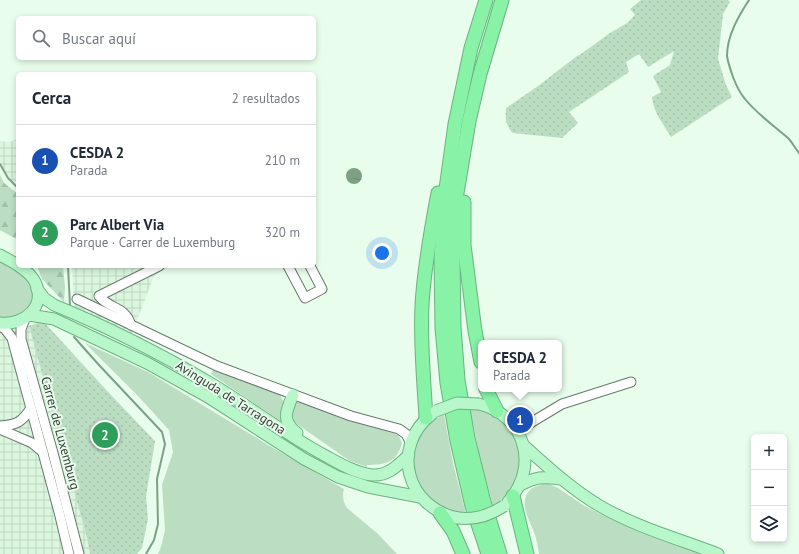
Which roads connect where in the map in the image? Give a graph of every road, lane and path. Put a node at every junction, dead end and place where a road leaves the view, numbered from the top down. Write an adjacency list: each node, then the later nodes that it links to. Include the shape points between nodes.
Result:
1 (486, 0): 3 (highway)
2 (502, 0): 4 (highway, via 480,74)
3 (471, 48): 22 (highway, via 464,62 449,123 426,263 422,305 422,351); 38 (highway, via 455,124 445,196 441,258 442,328 447,383 457,441 472,506)
4 (462, 167): 16 (highway, via 464,244); 39 (highway, via 456,199 453,258 458,380 475,467)
5 (0, 255): 6 (main road, Avinguda de Tarragona)
6 (16, 264)
7 (21, 268): 11 (main road, Avinguda de Tarragona, via 32,277)
8 (155, 268): 15 (street, via 99,296 103,302 126,314)
9 (289, 268): 10 (street, via 305,298 322,289)
10 (311, 268)
11 (37, 290): 13 (main road, via 36,304); 29 (main road, Avinguda de Tarragona, via 54,305 157,353 212,384)
12 (77, 299): 15 (street)
13 (27, 317): 14 (main road, via 12,323); 33 (main road, Avinguda de Tarragona, via 54,319 147,363 208,397 304,459 338,477 368,487); 36 (street, Carrer de Luxemburg, via 21,329 22,339)
14 (0, 324): 20 (street, Carrer de Luxemburg, via 12,338)
15 (131, 325): 19 (street, via 217,366)
16 (478, 346)
17 (631, 382): 24 (street, via 562,404)
18 (488, 392): 21 (highway)
19 (293, 394): 25 (street, via 351,416 399,429 406,434); 29 (main road, via 286,417 290,428)
20 (31, 408): 23 (street, via 19,422); 27 (street, Carrer de Luxemburg)
21 (497, 411): 22 (main road, bridge, via 479,404 457,403); 24 (main road)
22 (431, 415): 25 (main road, via 419,427)
23 (0, 428): 27 (street, via 32,443)
24 (517, 431): 26 (main road)
25 (411, 443): 28 (main road)
26 (523, 445): 30 (main road); 31 (main road, via 525,465)
27 (43, 452): 35 (street, Carrer de Luxemburg)
28 (408, 456): 29 (main road, Avinguda de Tarragona, via 394,469 380,474 364,473); 33 (main road, via 411,478)
29 (342, 465)
30 (562, 480): 31 (main road, via 542,477); 41 (main road, via 614,514)
31 (520, 485): 32 (main road)
32 (513, 496): 34 (main road, bridge, via 504,506 482,517 458,518); 40 (highway)
33 (420, 497): 34 (main road)
34 (440, 513): 37 (highway, via 453,531)
35 (69, 554)
36 (79, 554)
37 (463, 554)
38 (488, 554)
39 (500, 554)
40 (527, 554)
41 (718, 554)

